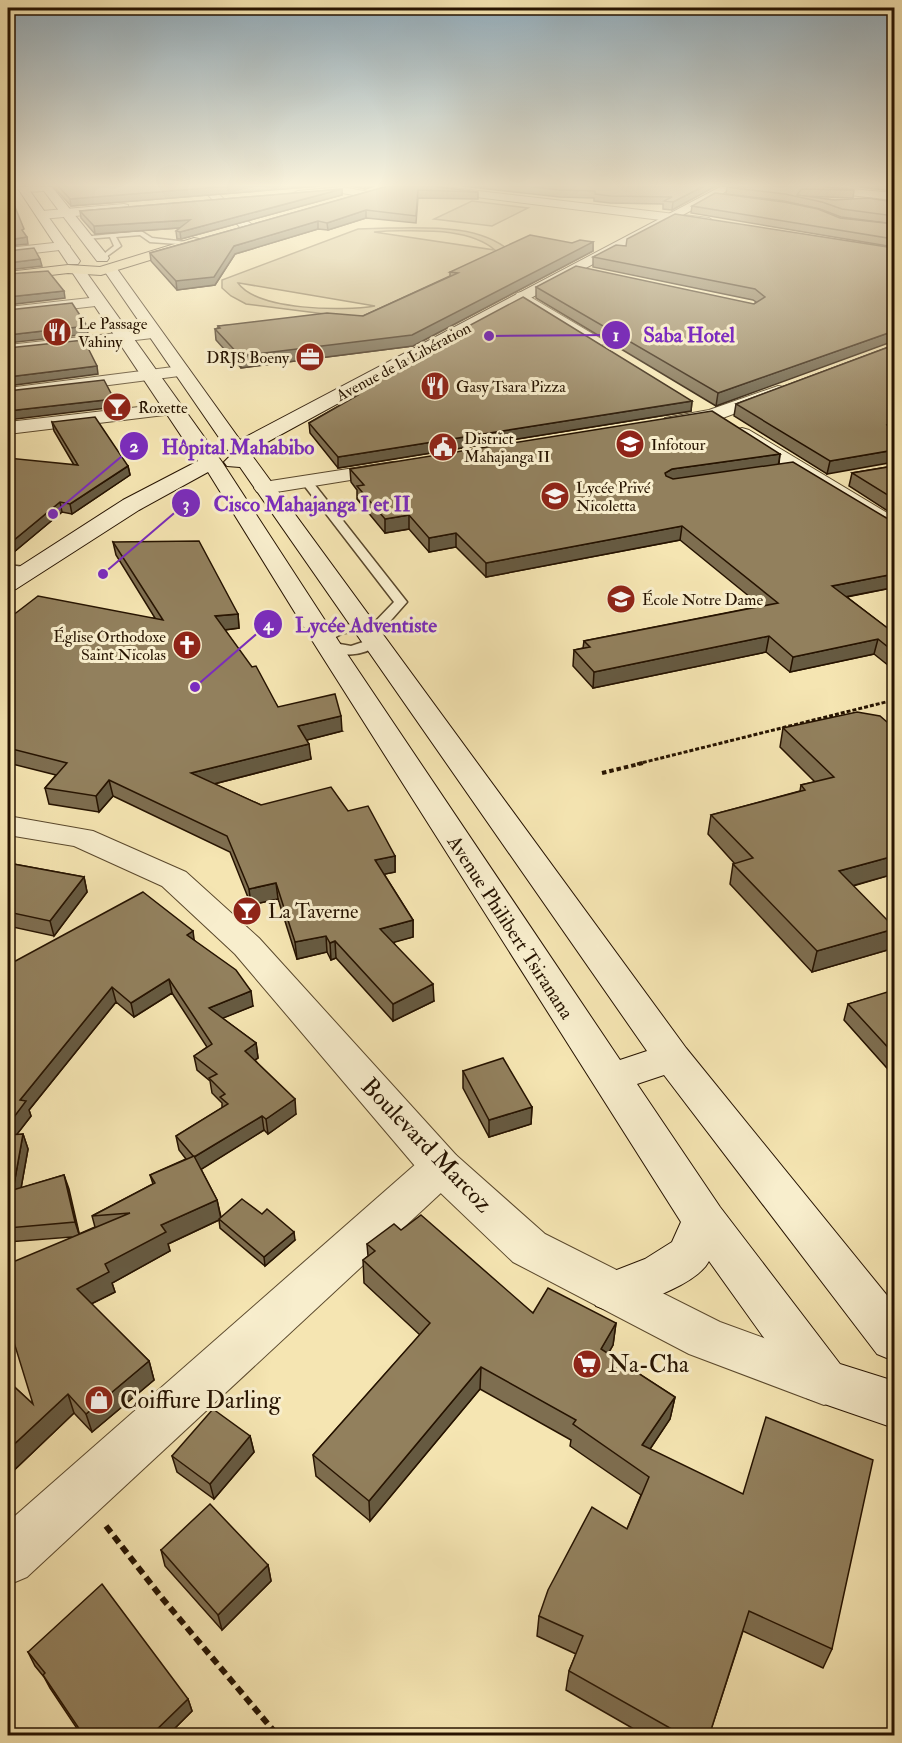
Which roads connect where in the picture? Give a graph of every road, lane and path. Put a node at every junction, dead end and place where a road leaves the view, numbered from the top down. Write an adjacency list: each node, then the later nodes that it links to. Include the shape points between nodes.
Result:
1 (35, 268): 6 (main road)
2 (57, 268): 8 (main road)
3 (74, 268): 11 (main road, Avenue Philibert Tsiranana)
4 (113, 268): 10 (main road, Avenue Philibert Tsiranana)
5 (573, 269): 7 (main road); 9 (main road, Avenue de la Libération)
6 (8, 270)
7 (592, 273)
8 (8, 276)
9 (522, 296): 18 (main road); 32 (main road, Avenue de la Libération)
10 (131, 300): 11 (main road); 15 (main road, Avenue Philibert Tsiranana)
11 (99, 302): 12 (main road); 13 (main road, Avenue Philibert Tsiranana)
12 (8, 312)
13 (111, 319): 14 (main road); 16 (main road, Avenue Philibert Tsiranana)
14 (88, 321)
15 (155, 334): 16 (main road); 21 (main road, Avenue Philibert Tsiranana)
16 (123, 337): 17 (main road); 19 (main road, Avenue Philibert Tsiranana)
17 (8, 350)
18 (612, 352)
19 (135, 356): 20 (main road); 23 (main road, Avenue Philibert Tsiranana)
20 (112, 358)
21 (181, 371): 23 (main road); 32 (main road, Avenue Philibert Tsiranana)
22 (8, 373): 25 (main road)
23 (149, 375): 25 (main road); 27 (main road, Avenue Philibert Tsiranana)
24 (800, 382): 28 (main road)
25 (14, 392): 29 (main road)
26 (693, 403): 28 (main road)
27 (174, 410): 29 (main road); 32 (main road, Avenue Philibert Tsiranana)
28 (713, 415): 30 (main road); 36 (main road, via 794,470)
29 (35, 425): 31 (main road)
30 (655, 425)
31 (8, 428)
32 (224, 456): 37 (main road, Avenue Philibert Tsiranana); 39 (main road, Avenue de la Libération); 42 (main road, Avenue Philibert Tsiranana)
33 (411, 465): 35 (main road)
34 (852, 477): 36 (main road)
35 (307, 482): 37 (main road); 41 (lane, via 401,602)
36 (821, 483): 38 (main road)
37 (264, 488): 41 (main road, Avenue Philibert Tsiranana)
38 (894, 526)
39 (16, 570): 40 (main road, Avenue de la Libération)
40 (8, 584)
41 (371, 634): 42 (lane, via 358,628 340,629 327,636); 42 (lane, via 373,643 360,650 341,651); 46 (main road, Avenue Philibert Tsiranana)
42 (328, 645): 47 (main road, Avenue Philibert Tsiranana)
43 (894, 700): 44 (path)
44 (602, 773)
45 (8, 826): 50 (main road, Boulevard Marcoz, via 82,838 174,879 247,946)
46 (512, 832): 47 (main road); 48 (main road, Avenue Philibert Tsiranana)
47 (457, 845): 49 (main road, Avenue Philibert Tsiranana)
48 (672, 1058): 49 (main road); 53 (main road, Avenue Philibert Tsiranana)
49 (609, 1078): 51 (main road, Avenue Philibert Tsiranana)
50 (441, 1167): 52 (main road, Boulevard Marcoz, via 529,1248); 56 (main road)
51 (704, 1220): 52 (main road, via 689,1255 661,1273); 54 (main road, Avenue Philibert Tsiranana)
52 (612, 1293): 54 (main road, Boulevard Marcoz, via 706,1339)
53 (894, 1339)
54 (824, 1382): 55 (main road, Boulevard Marcoz)
55 (894, 1404)
56 (79, 1492): 57 (main road); 58 (path)
57 (8, 1557)
58 (278, 1736)

